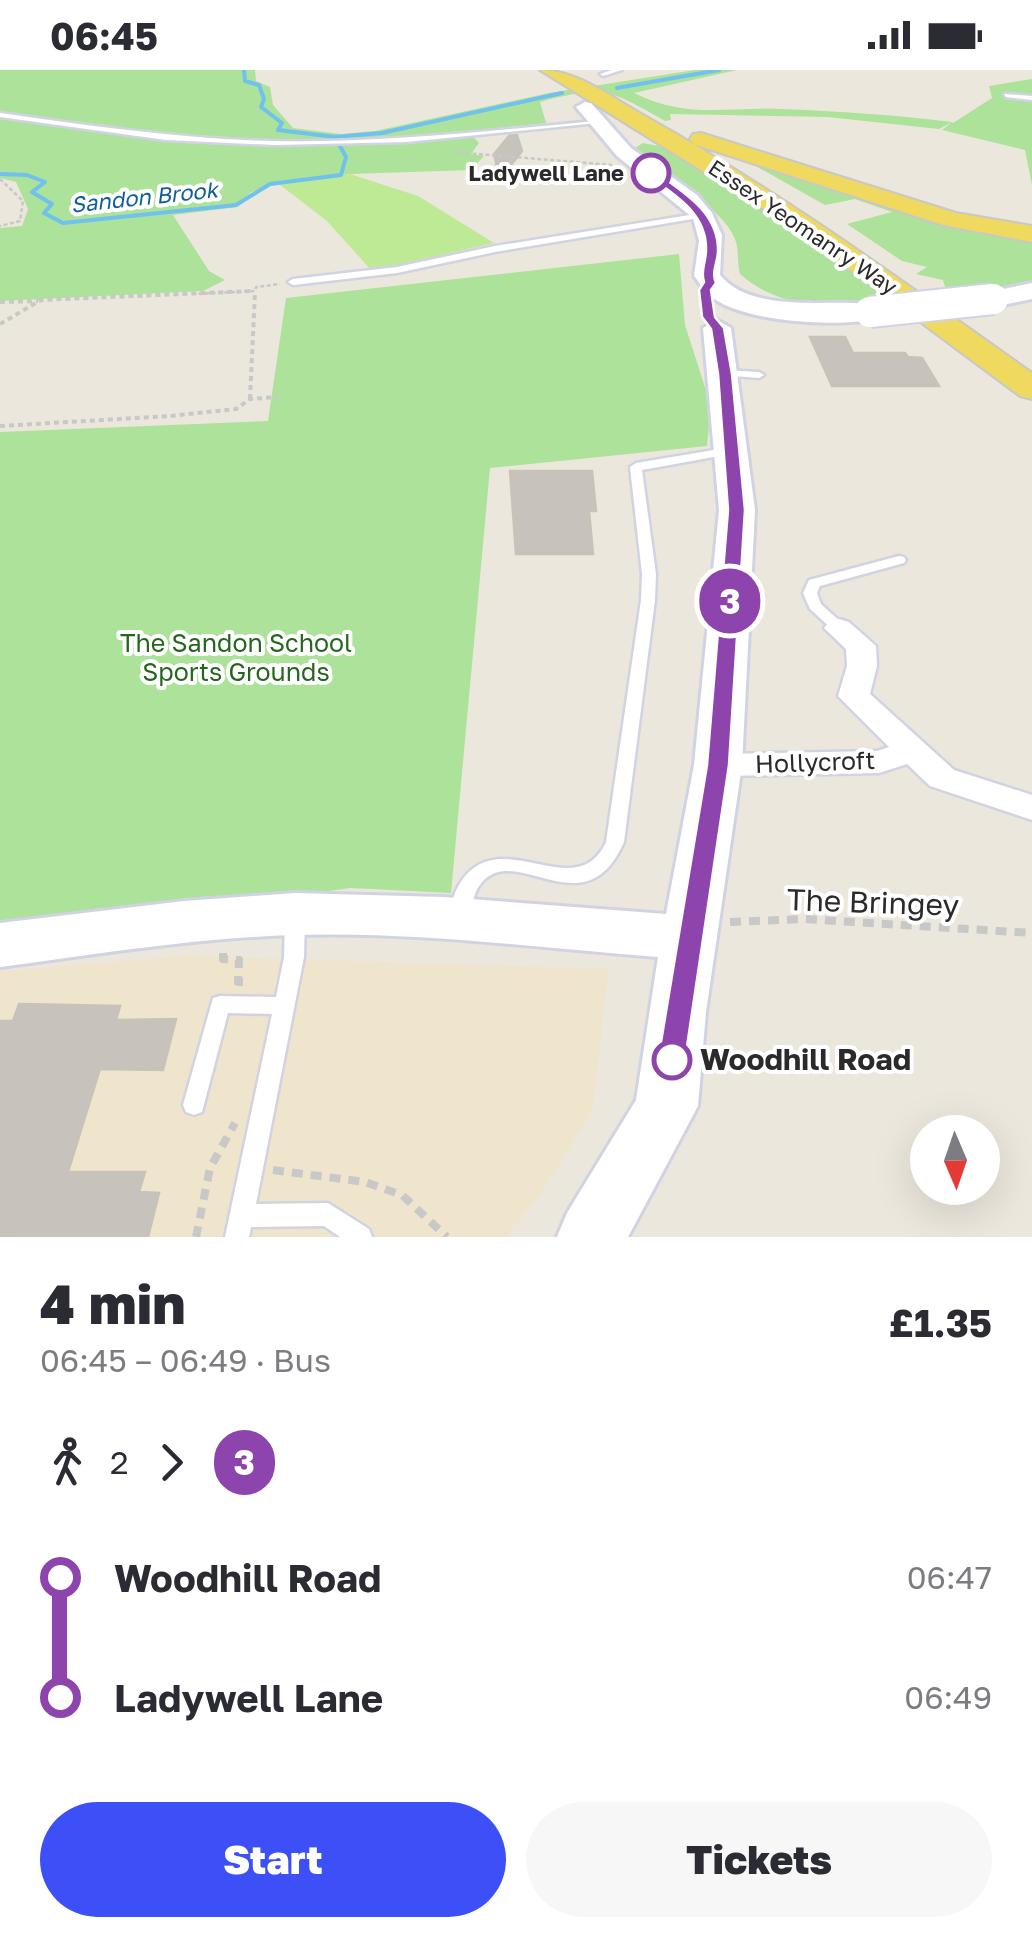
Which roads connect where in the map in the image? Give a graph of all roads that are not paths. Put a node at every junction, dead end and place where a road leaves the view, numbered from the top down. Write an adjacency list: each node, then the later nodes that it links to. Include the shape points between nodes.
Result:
1 (619, 70): 3 (lane)
2 (560, 73): 7 (main road); 8 (main road, Essex Yeomanry Way)
3 (603, 74)
4 (1006, 95): 5 (lane)
5 (1032, 98)
6 (0, 115): 7 (lane, via 166,138 329,143)
7 (596, 118): 8 (main road, via 647,133); 9 (street)
8 (667, 131): 10 (main road, via 952,220); 16 (main road, Essex Yeomanry Way, via 826,220); 17 (main road, Essex Yeomanry Way)
9 (702, 215): 11 (lane); 12 (street, via 712,252)
10 (1032, 234)
11 (293, 282)
12 (710, 283): 14 (street); 15 (street, via 704,290 708,317)
13 (1032, 291): 14 (street, bridge, via 870,312 808,314)
14 (757, 305): 15 (street)
15 (717, 328): 18 (street, via 742,374)
16 (1032, 365)
17 (1032, 389)
18 (732, 451): 22 (street, via 737,510); 25 (lane, via 636,468 648,600 615,842 603,864 586,875 504,863 483,870 466,887)
19 (900, 560): 20 (lane, via 814,583 815,606)
20 (840, 628): 21 (street, Hollycroft, via 860,646 854,696)
21 (911, 751): 22 (street, Hollycroft, via 879,762); 23 (street, Hollycroft, via 942,778)
22 (718, 765): 26 (street)
23 (1032, 808)
24 (295, 914): 25 (street); 27 (street); 28 (lane, via 294,957)
25 (459, 921): 26 (street)
26 (701, 931): 32 (street, via 676,1012 667,1106)
27 (0, 945)
28 (276, 1006): 29 (lane, via 220,1004); 30 (lane)
29 (194, 1105)
30 (239, 1226): 31 (lane, via 328,1214)
31 (360, 1237)
32 (591, 1237)

